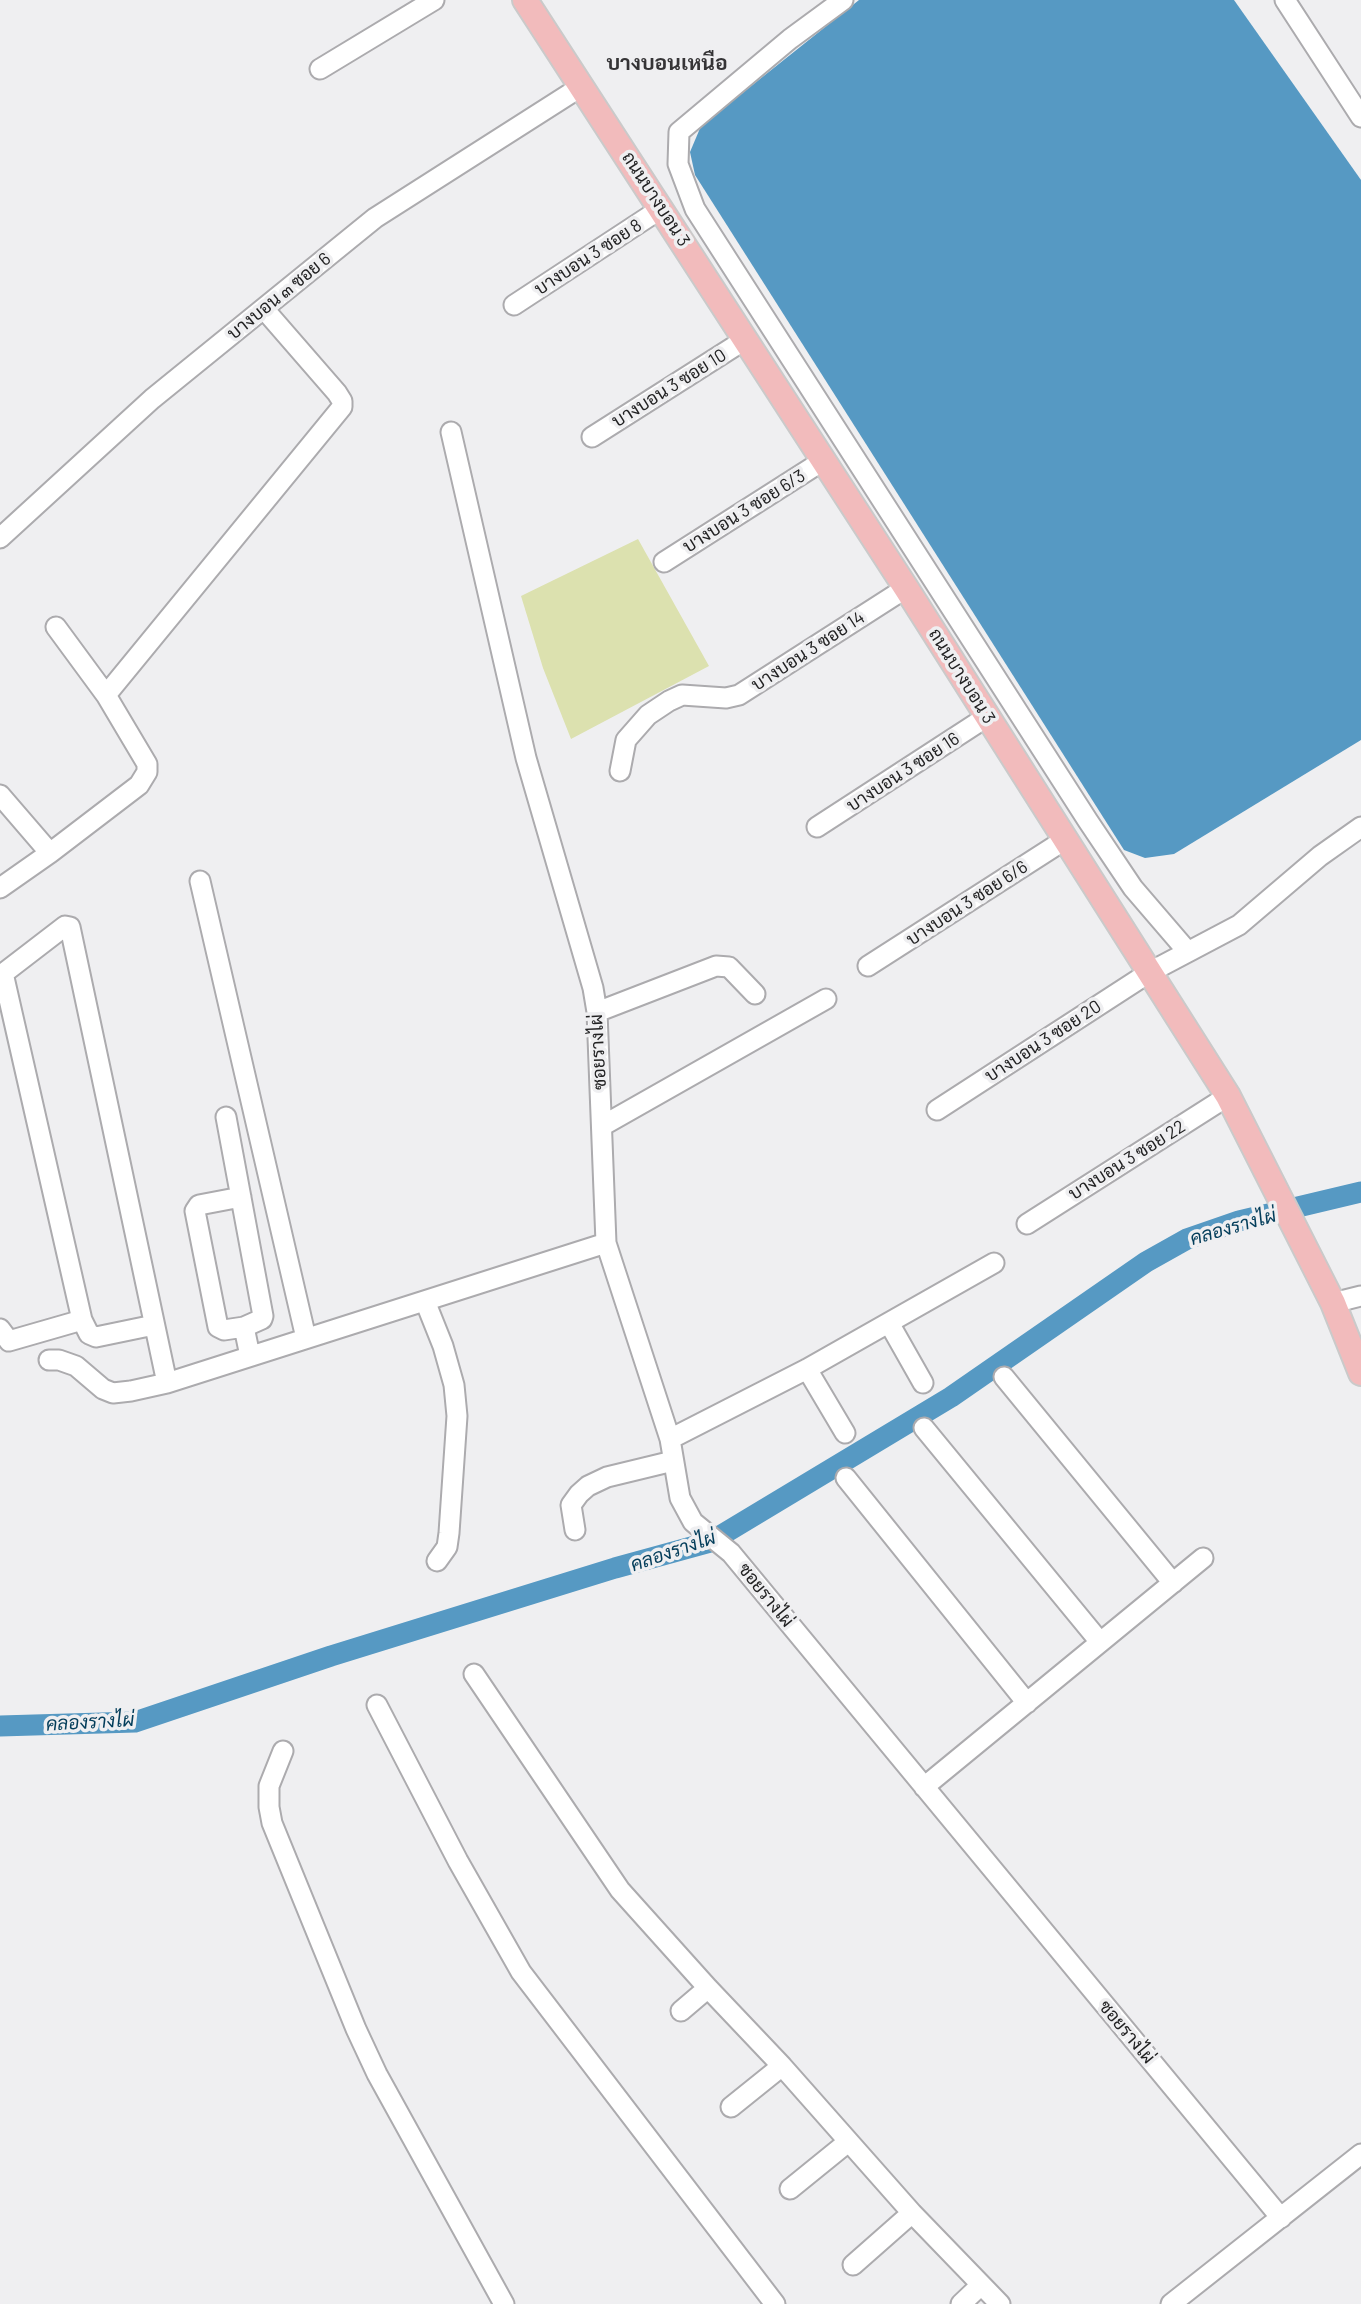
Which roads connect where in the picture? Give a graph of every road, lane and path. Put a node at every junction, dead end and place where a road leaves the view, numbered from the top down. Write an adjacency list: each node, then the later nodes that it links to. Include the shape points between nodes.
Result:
1 (434, 0): 5 (street)
2 (525, 0): 6 (main road, ถนนบางบอน 3)
3 (843, 0): 29 (street, via 679,132 678,164 695,209 1088,821 1133,888)
4 (1285, 0): 7 (street)
5 (320, 69)
6 (582, 86): 8 (main road, ถนนบางบอน 3); 10 (street, บางบอน ๓ ซอย 6, via 375,218)
7 (1361, 117)
8 (662, 208): 9 (street, บางบอน 3 ซอย 8); 11 (main road, ถนนบางบอน 3)
9 (514, 305)
10 (264, 309): 15 (street, บางบอน ๓ ซอย 6, via 152,399); 19 (street, via 337,393 342,407)
11 (746, 339): 13 (street, บางบอน 3 ซอย 10); 14 (main road, ถนนบางบอน 3)
12 (451, 432): 35 (street, ซอยรางไผ่, via 526,758)
13 (592, 437)
14 (824, 460): 16 (street, บางบอน 3 ซอย 6/3); 17 (main road, ถนนบางบอน 3)
15 (0, 538)
16 (664, 562)
17 (906, 588): 20 (main road, ถนนบางบอน 3); 21 (street, บางบอน 3 ซอย 14, via 739,695 682,695 669,701 648,715 626,740)
18 (55, 626): 19 (street)
19 (106, 695): 26 (street, via 148,772 139,785)
20 (988, 716): 23 (street, บางบอน 3 ซอย 16); 25 (main road, ถนนบางบอน 3)
21 (620, 771)
22 (0, 795): 26 (street)
23 (817, 827)
24 (1361, 827): 29 (street, บางบอน 3 ซอย 20, via 1239,925)
25 (1066, 839): 30 (street, บางบอน 3 ซอย 6/6); 31 (main road, ถนนบางบอน 3)
26 (50, 853): 28 (street)
27 (200, 881): 52 (street)
28 (0, 888)
29 (1188, 952): 31 (street, บางบอน 3 ซอย 20)
30 (868, 967)
31 (1150, 972): 36 (main road, ถนนบางบอน 3); 37 (street, บางบอน 3 ซอย 20)
32 (2, 975): 47 (street); 49 (street, via 65,926 70,927)
33 (755, 994): 35 (street, via 729,967 716,966)
34 (826, 999): 39 (street)
35 (597, 1012): 39 (street, ซอยรางไผ่)
36 (1228, 1096): 41 (street, บางบอน 3 ซอย 22); 46 (main road, ถนนบางบอน 3)
37 (937, 1110)
38 (226, 1117): 40 (street)
39 (602, 1126): 42 (street, ซอยรางไผ่)
40 (241, 1197): 50 (street, via 263,1317); 50 (street, via 199,1205 195,1211 218,1327)
41 (1027, 1224)
42 (606, 1243): 45 (street); 62 (street, ซอยรางไผ่)
43 (994, 1263): 48 (street)
44 (1361, 1296): 46 (street)
45 (425, 1301): 52 (street); 67 (street, via 454,1385 457,1416 449,1534)
46 (1333, 1303): 56 (main road, ถนนบางบอน 3)
47 (82, 1320): 49 (street, via 96,1338); 51 (street, via 9,1341)
48 (888, 1323): 55 (street); 59 (street)
49 (154, 1325): 58 (street)
50 (244, 1327): 53 (street)
51 (0, 1329)
52 (306, 1338): 53 (street)
53 (250, 1356): 58 (street)
54 (49, 1360): 58 (street, via 76,1366 113,1393)
55 (807, 1369): 61 (street); 62 (street)
56 (1361, 1373)
57 (1004, 1377): 68 (street)
58 (167, 1383)
59 (923, 1383)
60 (924, 1428): 69 (street)
61 (845, 1433)
62 (670, 1439): 63 (street, ซอยรางไผ่)
63 (673, 1461): 65 (street, via 588,1486 571,1505); 74 (street, ซอยรางไผ่, via 680,1498 692,1522 732,1553)
64 (846, 1478): 71 (street)
65 (575, 1530)
66 (1203, 1558): 68 (street)
67 (437, 1561)
68 (1172, 1583): 69 (street)
69 (1100, 1642): 71 (street)
70 (474, 1674): 75 (street, via 620,1890)
71 (1027, 1703): 74 (street)
72 (377, 1705): 86 (street, via 521,1972)
73 (284, 1751): 87 (street, via 269,1786 272,1823 377,2074)
74 (924, 1787): 83 (street, ซอยรางไผ่)
75 (708, 1988): 76 (street); 77 (street)
76 (681, 2011)
77 (782, 2066): 78 (street); 79 (street)
78 (731, 2107)
79 (848, 2142): 81 (street); 82 (street)
80 (1361, 2154): 83 (street)
81 (790, 2189)
82 (912, 2213): 84 (street); 85 (street)
83 (1281, 2218): 90 (street)
84 (853, 2265)
85 (981, 2285): 88 (street); 89 (street)
86 (766, 2301)
87 (504, 2304)
88 (961, 2304)
89 (1000, 2304)
90 (1171, 2304)

